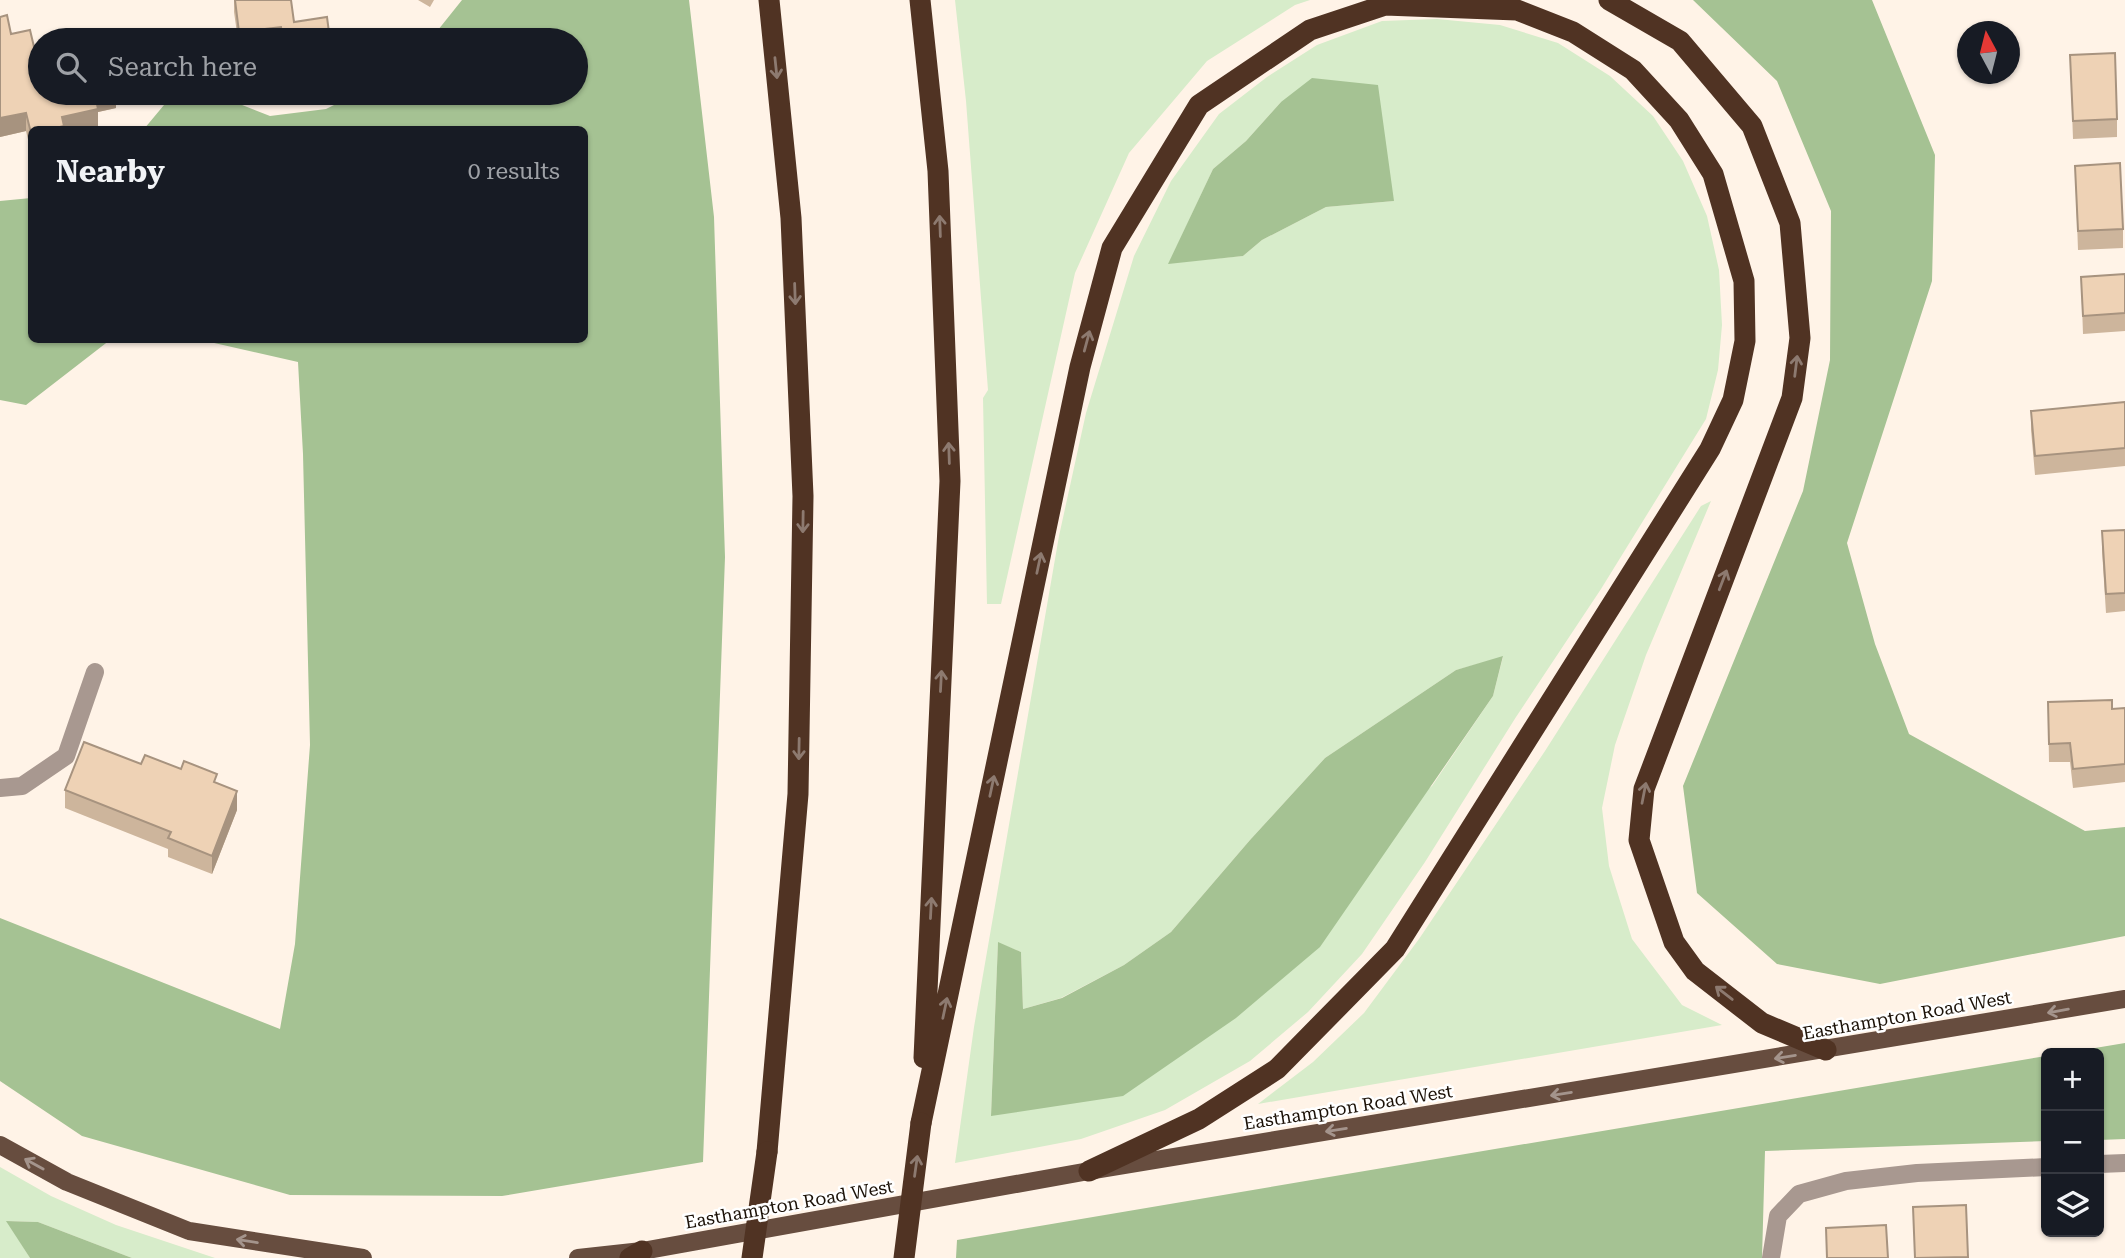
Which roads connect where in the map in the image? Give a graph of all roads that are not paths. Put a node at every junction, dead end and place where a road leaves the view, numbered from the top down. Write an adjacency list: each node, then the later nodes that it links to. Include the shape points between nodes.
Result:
1 (769, 0): 17 (highway, one-way to 17, bridge, via 791,219 803,496 798,794 768,1152)
2 (920, 0): 8 (highway, one-way to 2, via 950,481 938,171)
3 (1609, 0): 7 (highway, one-way to 3, via 1762,1023 1695,971 1674,943 1639,840 1644,789 1792,398 1800,338 1790,223 1752,126 1680,41)
4 (95, 672): 5 (street, via 66,757 22,786)
5 (0, 788)
6 (2125, 999): 7 (main road, Easthampton Road West, one-way to 7)
7 (1826, 1050): 13 (main road, Easthampton Road West, one-way to 13)
8 (922, 1123): 13 (highway, one-way to 13, via 1080,367 1111,248 1199,105 1310,30 1385,5 1517,10 1573,32 1633,70 1679,120 1713,174 1744,281 1745,341 1733,400 1710,449 1395,949 1277,1069 1199,1119); 18 (highway, one-way to 8, bridge)
9 (0, 1145): 15 (main road, one-way to 9, via 189,1231 67,1182)
10 (2125, 1163): 11 (street)
11 (2104, 1164)
12 (2041, 1167): 19 (street, via 1846,1181 1799,1195 1778,1216)
13 (1089, 1171): 14 (main road, Easthampton Road West)
14 (636, 1255): 16 (main road, Easthampton Road West)
15 (363, 1258)
16 (578, 1258)
17 (752, 1258)
18 (904, 1258)
19 (1771, 1258)

